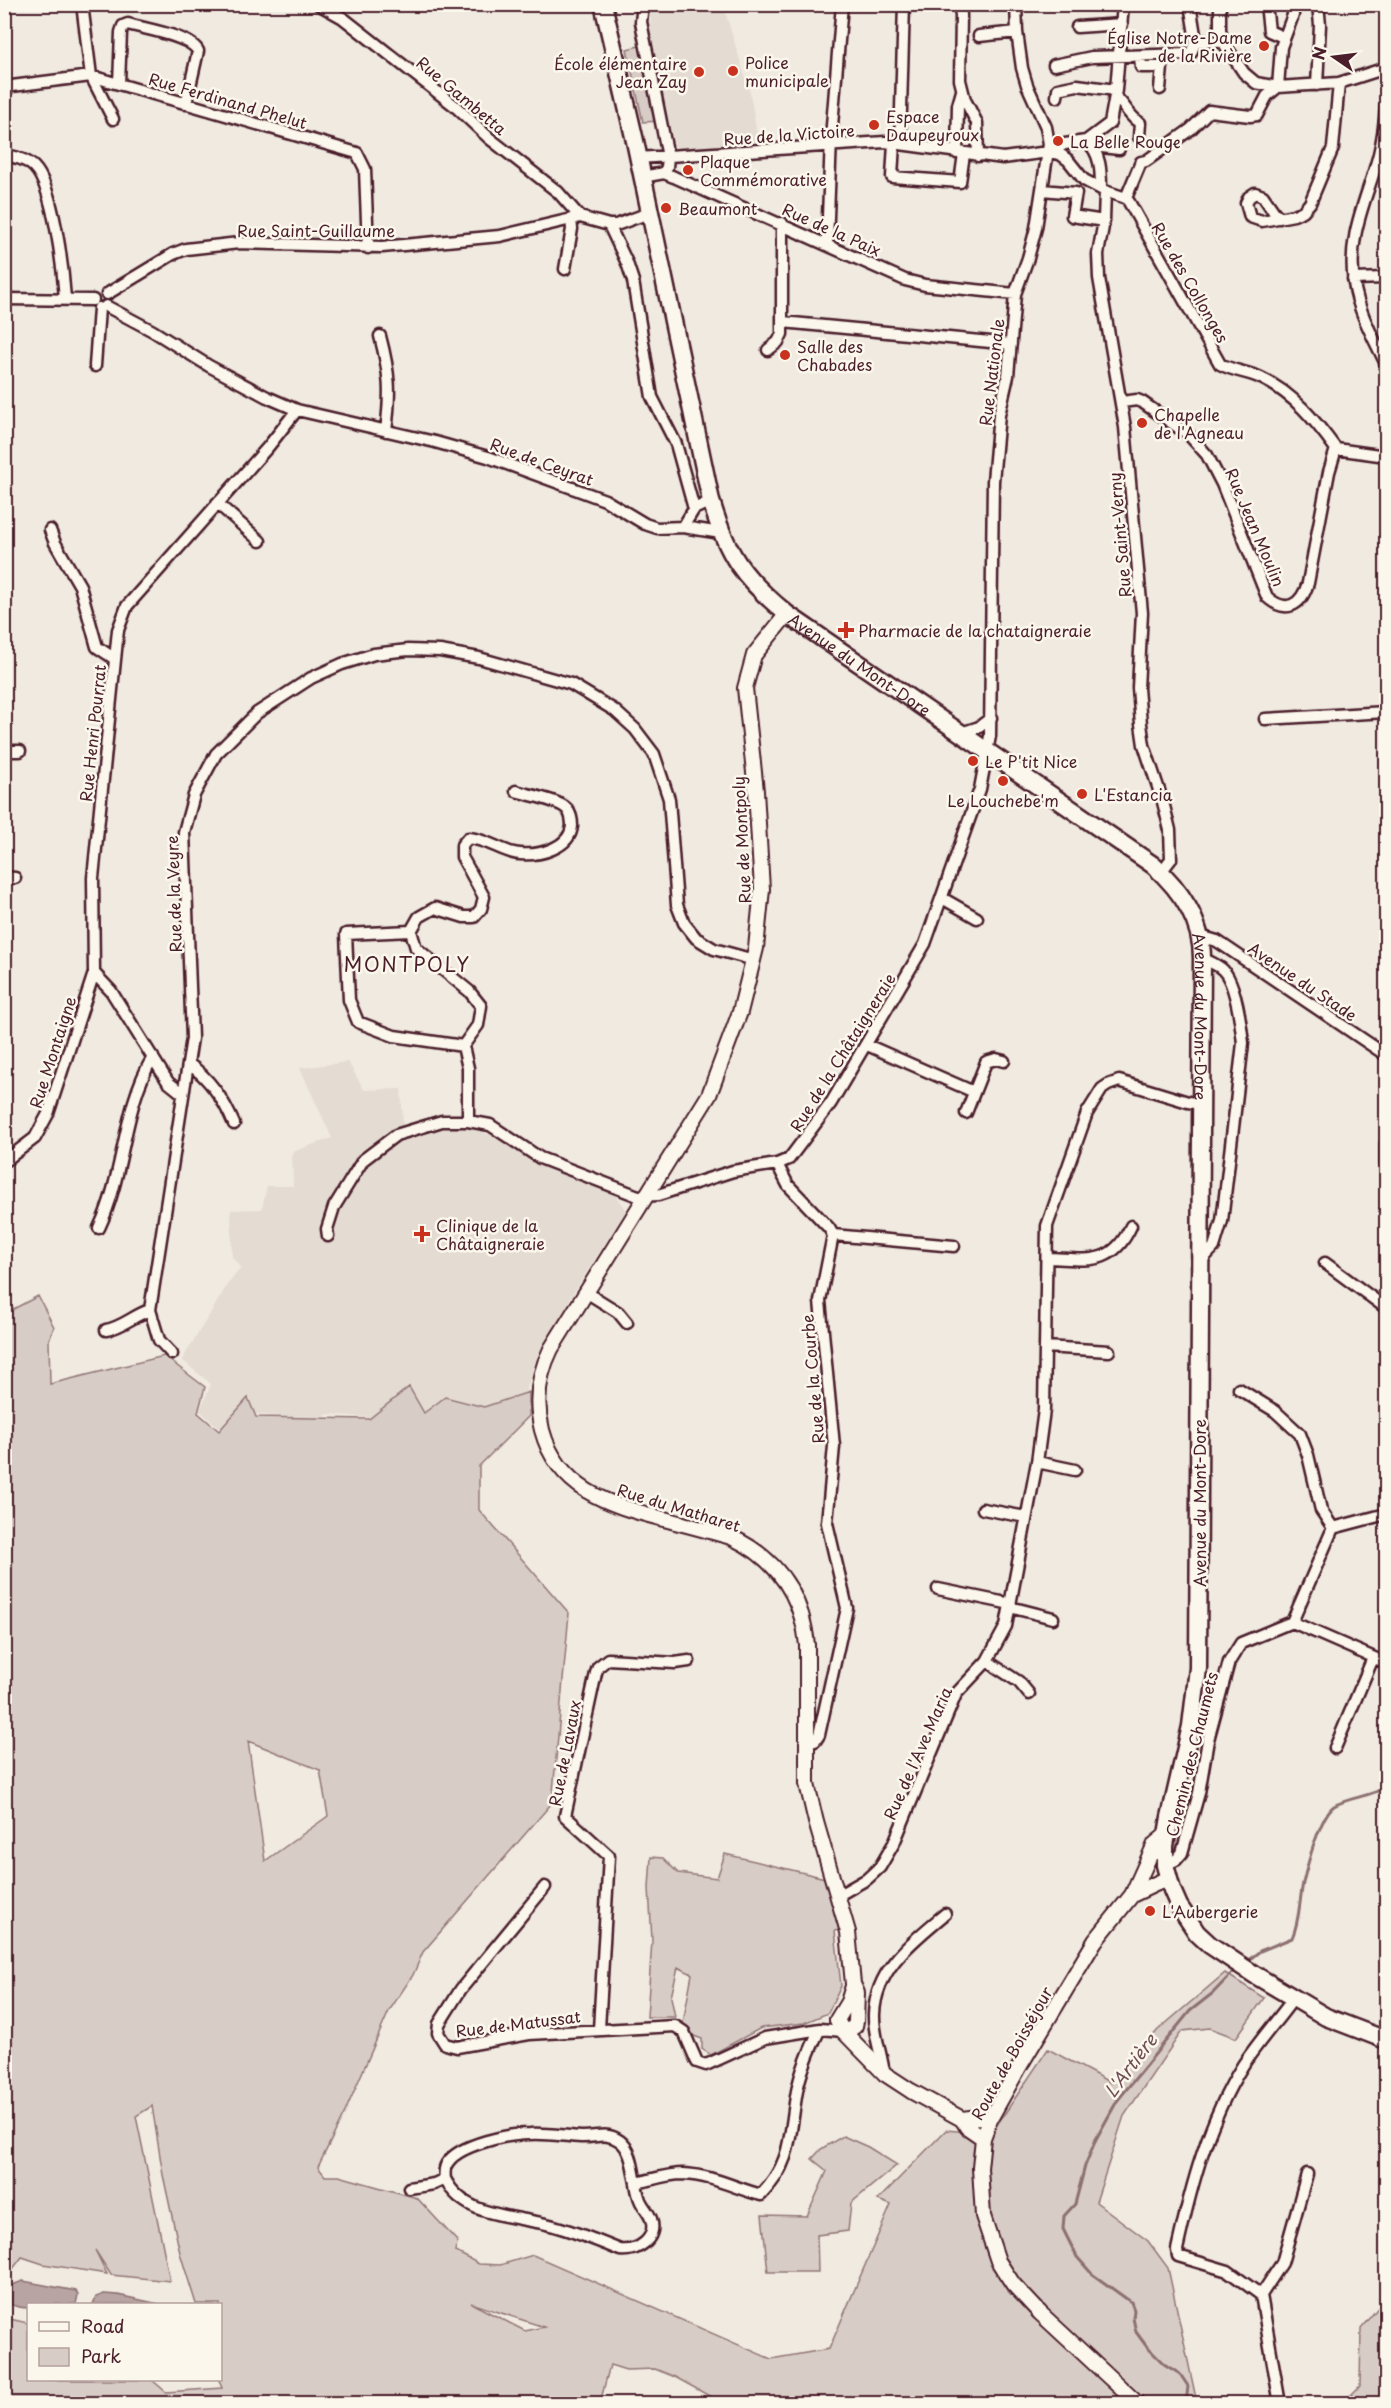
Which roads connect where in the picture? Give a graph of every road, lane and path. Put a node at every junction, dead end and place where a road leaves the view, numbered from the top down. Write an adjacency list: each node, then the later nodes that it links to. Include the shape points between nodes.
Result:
1 (82, 4): 26 (street)
2 (318, 4): 58 (street, Rue Gambetta, via 343,18 455,106 558,192)
3 (603, 4): 49 (main road, Avenue du Mont-Dore)
4 (643, 4): 48 (street, via 641,22)
5 (842, 4): 41 (street)
6 (904, 4): 40 (street)
7 (960, 4): 33 (street)
8 (1016, 4): 17 (street, Rue Nationale)
9 (1123, 4): 15 (street)
10 (1190, 4): 20 (street)
11 (1266, 4): 19 (street, via 1269,31)
12 (1318, 4): 29 (street)
13 (1221, 5): 21 (street)
14 (1293, 10): 19 (street)
15 (1122, 24): 16 (street); 23 (street)
16 (1077, 27)
17 (1017, 32): 18 (street); 44 (street, Rue Nationale, via 1027,85 1046,127)
18 (979, 36)
19 (1283, 37): 31 (street)
20 (1196, 41): 21 (street); 22 (street, via 1188,54)
21 (1223, 42): 31 (street, via 1256,83)
22 (1140, 56): 23 (street); 32 (street, via 1141,67 1162,68)
23 (1119, 58): 24 (street, via 1092,57); 34 (street)
24 (1054, 65)
25 (1386, 68): 27 (street)
26 (91, 76): 28 (street, Rue Ferdinand Phelut); 30 (street); 38 (street)
27 (1339, 83): 29 (street); 59 (street, via 1334,140 1322,177 1303,211)
28 (119, 84): 36 (street, Rue Ferdinand Phelut); 36 (street, via 123,26 128,24 186,40 198,51)
29 (1317, 85): 31 (street)
30 (4, 87)
31 (1278, 87): 56 (street, via 1267,96 1257,115 1209,111 1191,129 1141,162)
32 (1160, 89)
33 (962, 91): 45 (street, via 958,105); 47 (street, via 977,123)
34 (1115, 94): 35 (street, via 1077,85 1058,89); 39 (street, via 1129,117 1140,123); 42 (street, via 1110,123)
35 (1057, 97)
36 (186, 104): 64 (street, Rue Ferdinand Phelut, via 357,153 365,169)
37 (1386, 105): 67 (street, via 1378,155 1356,224)
38 (113, 119)
39 (1139, 137)
40 (897, 143): 41 (street, Rue de la Victoire); 45 (street, Rue de la Victoire); 45 (street, via 892,177 960,182)
41 (831, 144): 48 (street, Rue de la Victoire); 63 (street)
42 (1090, 144): 43 (street); 44 (street, Rue de la Victoire, via 1065,144); 54 (street, Rue Saint-Verny, via 1099,163)
43 (1119, 149)
44 (1048, 152): 47 (street, Rue de la Victoire, via 1003,158); 52 (street, via 1068,160); 53 (street, Rue Nationale)
45 (961, 153): 47 (street, Rue de la Victoire)
46 (4, 154): 69 (street, via 26,161 45,183)
47 (978, 156)
48 (671, 157): 49 (street, Rue de la Victoire); 50 (street)
49 (638, 158): 51 (main road, Avenue du Mont-Dore)
50 (669, 175): 51 (street); 61 (street, Rue de la Paix)
51 (642, 177): 57 (main road, Avenue du Mont-Dore)
52 (1083, 179): 54 (street); 55 (street)
53 (1042, 190): 55 (street); 68 (street, Rue Nationale, via 1036,228)
54 (1103, 190): 56 (street); 60 (street, Rue Saint-Verny)
55 (1076, 193): 60 (street, via 1072,216)
56 (1126, 198): 81 (street, Rue des Collonges, via 1220,364 1260,378 1291,396)
57 (649, 213): 62 (street); 83 (main road, Avenue du Mont-Dore)
58 (575, 218): 62 (street); 64 (street, Rue Saint-Guillaume, via 500,236); 65 (street)
59 (1280, 218)
60 (1104, 221): 78 (street, Rue Saint-Verny, via 1098,278)
61 (782, 223): 63 (street, Rue de la Paix); 72 (street)
62 (609, 225): 85 (street, via 633,280 652,397 676,444)
63 (826, 243): 68 (street, Rue de la Paix, via 905,280)
64 (368, 248): 71 (street, Rue Saint-Guillaume, via 239,243 186,249 107,294 109,299)
65 (565, 269)
66 (1386, 278): 67 (street)
67 (1353, 279): 76 (street, via 1366,322)
68 (1015, 294): 74 (street, Rue Nationale)
69 (65, 298): 70 (street); 71 (street)
70 (4, 299)
71 (99, 305): 77 (street); 79 (street, Rue de Ceyrat)
72 (783, 322): 74 (street); 75 (street, via 778,342)
73 (380, 336): 80 (street, via 391,395)
74 (1011, 344): 93 (street, Rue Nationale, via 993,482)
75 (768, 350)
76 (1386, 364)
77 (94, 366)
78 (1122, 402): 81 (street, Rue Jean Moulin, via 1142,402 1189,435 1207,454 1267,597 1282,606 1297,602 1306,591); 100 (street, Rue Saint-Verny, via 1142,613 1140,724 1170,830 1171,860)
79 (297, 410): 80 (street, Rue de Ceyrat); 84 (street, Rue Henri Pourrat)
80 (386, 431): 86 (street, Rue de Ceyrat, via 488,457 605,500 657,528)
81 (1336, 449): 82 (street)
82 (1386, 456)
83 (711, 501): 85 (street); 88 (main road, Avenue du Mont-Dore)
84 (217, 503): 89 (street); 91 (street, Rue Henri Pourrat, via 127,606 118,630)
85 (694, 509): 86 (street)
86 (683, 527): 88 (street, Rue de Ceyrat)
87 (50, 530): 91 (street, via 80,586 97,646)
88 (722, 533): 90 (main road, Avenue du Mont-Dore, via 741,570)
89 (260, 541)
90 (787, 614): 95 (main road, Avenue du Mont-Dore); 106 (street, Rue de Montpoly, via 754,655 745,688 761,871)
91 (115, 658): 107 (street, Rue Henri Pourrat, via 93,878)
92 (1386, 712): 94 (street)
93 (991, 718): 95 (street); 96 (street, Rue Nationale)
94 (1265, 719)
95 (961, 733): 96 (main road, Avenue du Mont-Dore)
96 (987, 750): 100 (main road, Avenue du Mont-Dore); 101 (street, Rue de la Châtaigneraie, via 980,789)
97 (4, 751): 98 (street)
98 (20, 751)
99 (516, 791): 103 (street, via 567,808 572,822 568,837 557,848 519,855 480,838 468,838 462,845 462,857 483,897 481,909 474,916 464,917 435,909 419,917)
100 (1161, 872): 104 (main road, Avenue du Mont-Dore, via 1191,912)
101 (942, 898): 102 (street); 108 (street, Rue de la Châtaigneraie, via 925,944)
102 (977, 918)
103 (411, 931): 109 (street, via 416,948 469,991 481,1006 478,1024); 109 (street, via 346,934 349,1000 358,1022 394,1036)
104 (1200, 936): 105 (main road, Avenue du Mont-Dore); 110 (street, Avenue du Stade, via 1217,941)
105 (1202, 958): 116 (main road, Avenue du Mont-Dore); 131 (street, via 1223,970 1235,996 1243,1043 1222,1221 1214,1247)
106 (754, 960): 113 (street, Rue de la Veyre, via 714,949 696,938 684,923 677,905 669,799 654,754 614,710 571,684 479,658 440,651 374,654 311,678 257,712 216,754 194,795 184,832 193,1011); 124 (street, Rue de Montpoly, via 740,1012 709,1095)
107 (94, 974): 111 (street, via 111,991); 121 (street, Rue Montaigne, via 48,1113 35,1138)
108 (867, 1045): 114 (street); 122 (street, Rue de la Châtaigneraie, via 800,1148)
109 (463, 1046): 118 (street, via 468,1068)
110 (1385, 1052)
111 (153, 1057): 115 (street, via 168,1082); 126 (street, via 143,1073 108,1210)
112 (1004, 1061): 114 (street, via 986,1062)
113 (189, 1064): 115 (street, Rue de la Veyre); 119 (street, via 203,1074 227,1107)
114 (974, 1092): 117 (street)
115 (183, 1094): 135 (street, Rue de la Veyre)
116 (1201, 1104): 130 (street, Rue de l'Ave Maria, via 1119,1081 1102,1089 1087,1113 1052,1209 1047,1226); 131 (main road, Avenue du Mont-Dore)
117 (966, 1113)
118 (468, 1121): 124 (street, Rue de la Châtaigneraie, via 490,1125 555,1164); 128 (street, Rue de la Châtaigneraie, via 422,1125 375,1149 363,1160 334,1207)
119 (234, 1124)
120 (1386, 1143): 123 (street)
121 (5, 1159)
122 (777, 1164): 124 (street, Rue de la Châtaigneraie, via 733,1171); 127 (street, via 788,1185)
123 (1386, 1164)
124 (646, 1196): 133 (street, Rue du Matharet)
125 (1131, 1226): 130 (street, via 1114,1252 1106,1257)
126 (99, 1228)
127 (832, 1235): 129 (street); 157 (street, Rue de la Courbe, via 820,1301 834,1446 827,1523 847,1608 819,1735)
128 (328, 1236)
129 (954, 1246)
130 (1047, 1258): 138 (street, Rue de l'Ave Maria)
131 (1200, 1262): 159 (main road, Avenue du Mont-Dore, via 1198,1668 1191,1726)
132 (1325, 1263): 134 (street)
133 (586, 1292): 136 (street, via 618,1312); 157 (street, Rue du Matharet, via 551,1350 542,1373 538,1411 548,1445 568,1476 586,1492 619,1507 730,1536 759,1552 782,1575 805,1626)
134 (1386, 1308)
135 (150, 1310): 137 (street); 140 (street, Rue de la Veyre, via 159,1340)
136 (627, 1323)
137 (106, 1330)
138 (1046, 1347): 139 (street); 142 (street, Rue de l'Ave Maria)
139 (1109, 1351)
140 (172, 1354)
141 (1239, 1389): 147 (street, via 1275,1411 1300,1434 1321,1510)
142 (1037, 1462): 143 (street); 146 (street, Rue de l'Ave Maria)
143 (1075, 1470)
144 (983, 1509): 146 (street)
145 (1386, 1514): 147 (street)
146 (1026, 1517): 149 (street, Rue de l'Ave Maria)
147 (1333, 1528): 151 (street)
148 (938, 1588): 149 (street)
149 (1010, 1606): 150 (street); 154 (street, Rue de l'Ave Maria, via 1006,1626)
150 (1053, 1618)
151 (1292, 1622): 152 (street); 161 (street, Chemin des Chaumets, via 1241,1643 1229,1662 1208,1740 1199,1793 1182,1853)
152 (1374, 1658): 155 (street); 158 (street)
153 (689, 1661): 170 (street, Rue de Lavaux, via 608,1659 596,1673 565,1816 609,1856)
154 (987, 1661): 156 (street, via 1019,1682); 163 (street, Rue de l'Ave Maria, via 956,1694 894,1843 880,1867 867,1879)
155 (1386, 1663)
156 (1029, 1694)
157 (807, 1743): 163 (street, Rue du Matharet, via 807,1784)
158 (1335, 1748)
159 (1166, 1834): 160 (street, Route de Boisséjour, via 1155,1844); 161 (main road, Avenue du Mont-Dore)
160 (1144, 1872): 161 (street); 164 (street, Route de Boisséjour)
161 (1168, 1878): 164 (street, Route de Boisséjour, via 1152,1893 1145,1888); 167 (main road, Avenue du Mont-Dore, via 1185,1918 1197,1933)
162 (544, 1887): 170 (street, Rue de Matussat, via 461,1989 439,2024 440,2037 445,2044 457,2048 529,2034)
163 (838, 1894): 166 (street, Rue du Matharet, via 848,1932)
164 (1132, 1896): 176 (street, Route de Boisséjour, via 1095,1941)
165 (945, 1914): 174 (street, via 896,1958 880,1988 874,2019)
166 (854, 1984): 168 (street, Rue du Matharet); 169 (street, Rue du Matharet)
167 (1293, 1999): 172 (main road, Avenue du Mont-Dore, via 1326,2017); 182 (street, via 1243,2065 1217,2114 1199,2163 1177,2250 1185,2259 1228,2271)
168 (856, 2021): 169 (street, via 852,2028); 173 (street, Rue du Matharet)
169 (842, 2024): 171 (street); 173 (street, Rue du Matharet)
170 (599, 2029): 171 (street, Rue de Matussat, via 675,2026 684,2032 697,2062 706,2065 765,2038)
171 (820, 2030): 180 (street, via 797,2089 788,2153 776,2180 761,2196 693,2175)
172 (1386, 2040)
173 (864, 2051): 174 (street, Rue du Matharet)
174 (885, 2074): 175 (street, Rue du Matharet)
175 (962, 2119): 176 (street, Rue du Matharet); 177 (street, Rue du Matharet)
176 (990, 2119): 177 (street, Route de Boisséjour)
177 (983, 2138): 183 (street, Route de Boisséjour, via 980,2194 985,2229 998,2261 1040,2313)
178 (1307, 2174): 182 (street, via 1282,2263)
179 (445, 2179): 180 (street, via 444,2170 456,2155 490,2141 530,2134 587,2138 603,2134 613,2136 627,2149); 180 (street, via 455,2193 483,2211 545,2224 629,2251 644,2244 652,2227); 181 (street)
180 (636, 2183)
181 (409, 2188)
182 (1261, 2295): 184 (street)
183 (1138, 2403)
184 (1280, 2403)

